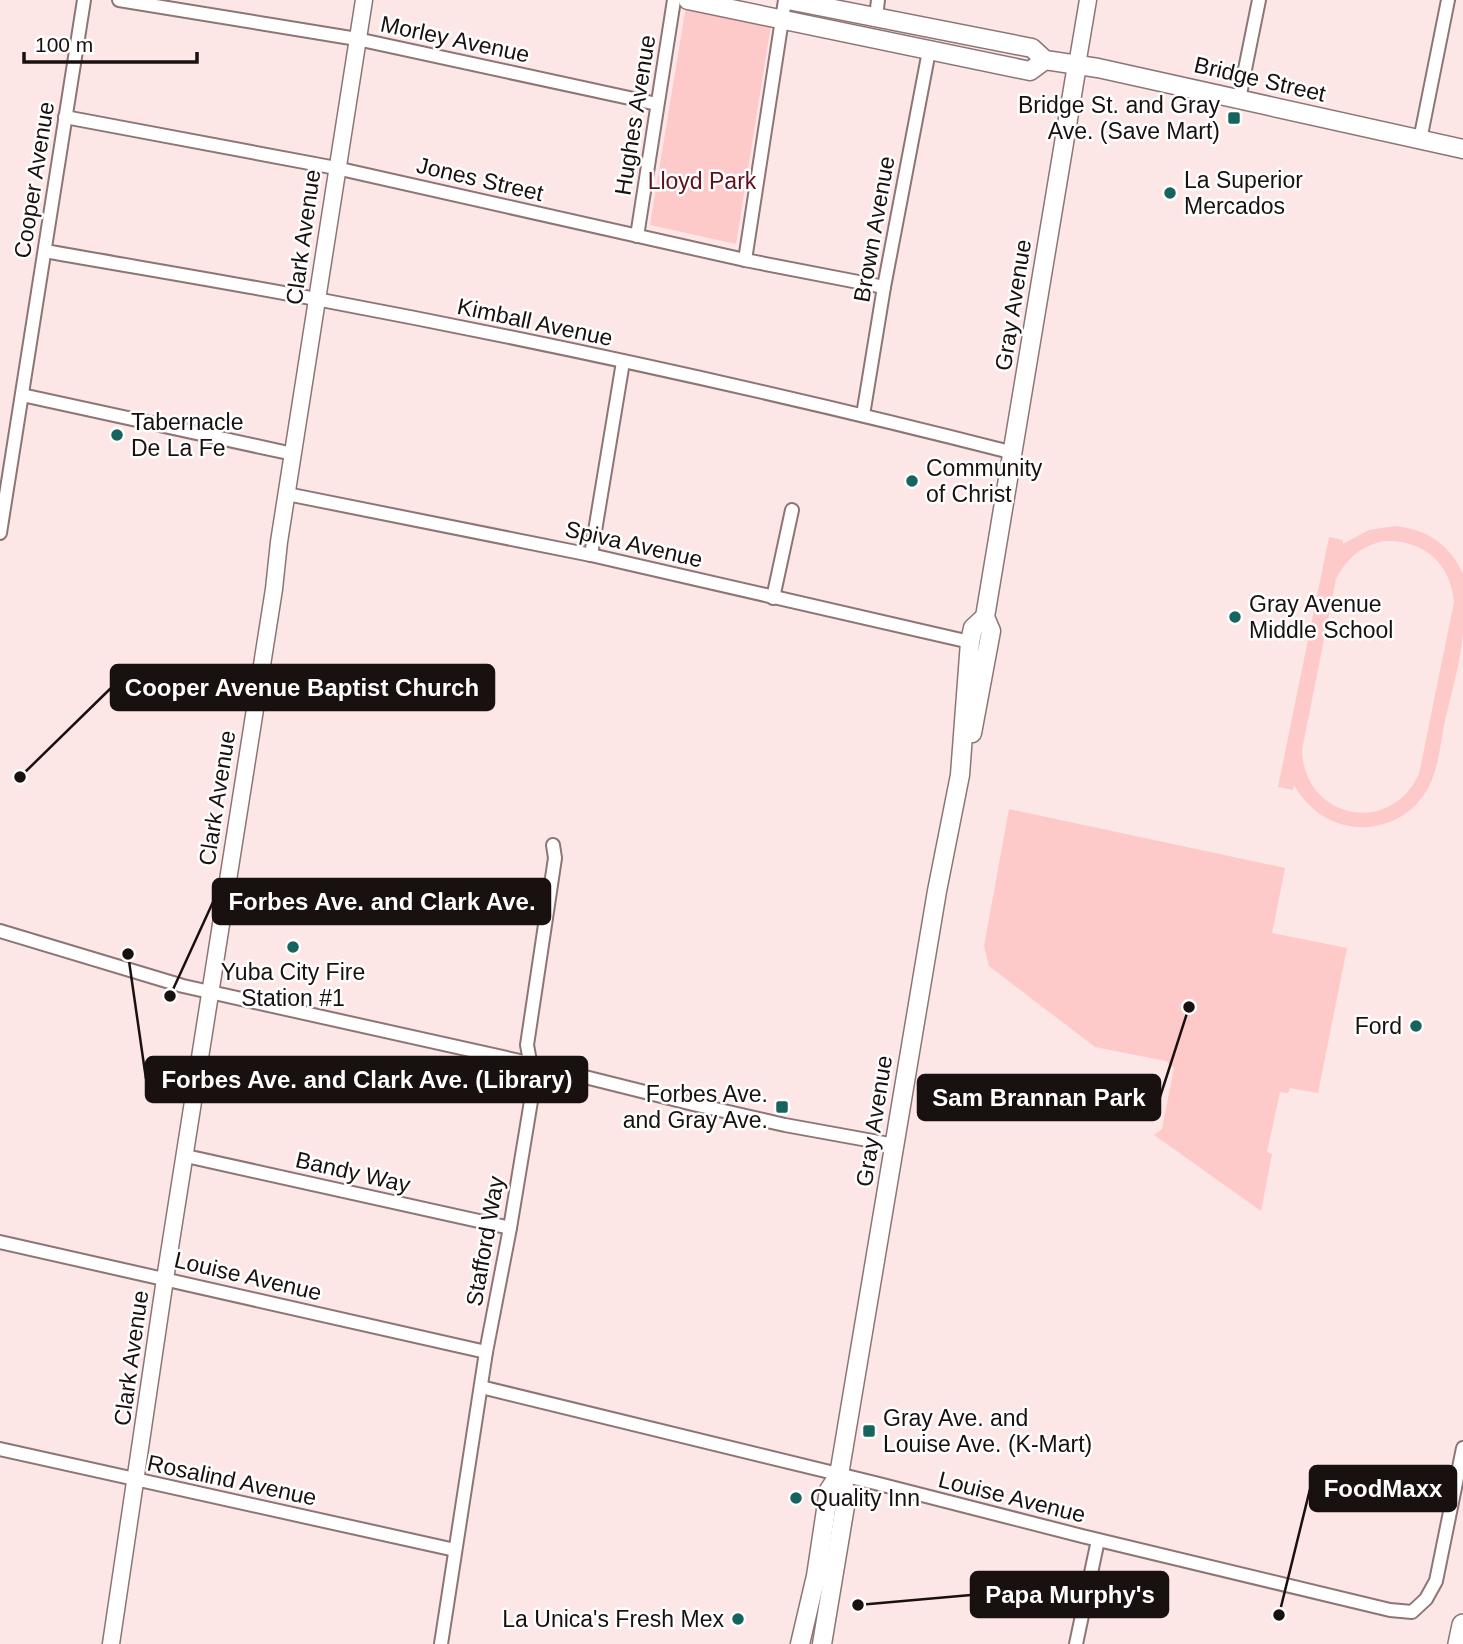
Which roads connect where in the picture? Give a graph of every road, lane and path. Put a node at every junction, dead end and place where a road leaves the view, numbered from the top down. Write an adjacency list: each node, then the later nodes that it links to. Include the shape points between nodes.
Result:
1 (84, 0): 18 (street, Cooper Avenue)
2 (119, 0): 12 (street, Morley Avenue)
3 (363, 0): 12 (street, Clark Avenue)
4 (674, 0): 17 (street, Hughes Avenue)
5 (688, 0): 11 (main road, Bridge Street)
6 (786, 0): 10 (main road, Bridge Street); 11 (street)
7 (1088, 0): 15 (street, Gray Avenue)
8 (1259, 0): 16 (street)
9 (1448, 0): 19 (street)
10 (877, 8): 14 (main road, Bridge Street, via 1032,48)
11 (782, 20): 13 (main road, Bridge Street); 24 (street)
12 (357, 39): 17 (street, Morley Avenue); 21 (street, Clark Avenue)
13 (929, 51): 14 (main road, Bridge Street, via 1030,71); 25 (street, Brown Avenue)
14 (1045, 60): 15 (main road, Bridge Street)
15 (1077, 65): 16 (main road, Bridge Street); 30 (main road, Gray Avenue)
16 (1239, 99): 19 (main road, Bridge Street)
17 (657, 104): 22 (street, Hughes Avenue)
18 (65, 117): 21 (street, Jones Street); 23 (street, Cooper Avenue)
19 (1420, 140): 20 (main road, Bridge Street)
20 (1463, 149)
21 (337, 168): 22 (street, Jones Street); 26 (street, Clark Avenue)
22 (638, 236): 24 (street, Jones Street)
23 (45, 251): 26 (street, Kimball Avenue); 28 (street, Cooper Avenue)
24 (745, 260): 25 (street, Jones Street)
25 (884, 287): 29 (street, Brown Avenue)
26 (318, 299): 27 (street, Kimball Avenue); 31 (street, Clark Avenue)
27 (623, 362): 29 (street, Kimball Avenue); 36 (street)
28 (22, 395): 31 (street); 33 (street, Cooper Avenue)
29 (863, 415): 30 (street, Kimball Avenue)
30 (1014, 453): 38 (main road, Gray Avenue)
31 (293, 454): 32 (street, Clark Avenue)
32 (287, 494): 36 (street, Spiva Avenue); 43 (street, Clark Avenue)
33 (3, 497): 35 (street, Cooper Avenue)
34 (792, 510): 37 (street)
35 (0, 533)
36 (591, 555): 37 (street, Spiva Avenue)
37 (773, 598): 39 (street, Spiva Avenue)
38 (985, 617): 39 (main road, Gray Avenue, via 973,628); 40 (main road, Gray Avenue, via 991,632 989,646 966,770)
39 (970, 642): 40 (main road, Gray Avenue)
40 (960, 775): 45 (main road, Gray Avenue)
41 (554, 845): 44 (street, Stafford Way, via 527,1045)
42 (0, 931): 43 (street)
43 (210, 992): 44 (street); 46 (street, Clark Avenue)
44 (529, 1063): 45 (street, via 785,1125); 47 (street, Stafford Way, via 534,1083)
45 (895, 1145): 54 (main road, Gray Avenue)
46 (186, 1156): 47 (street, Bandy Way); 49 (street, Clark Avenue)
47 (510, 1228): 50 (street, Stafford Way)
48 (0, 1242): 49 (street, Louise Avenue)
49 (165, 1279): 50 (street, Louise Avenue); 55 (street, Clark Avenue)
50 (486, 1352): 51 (street, Stafford Way)
51 (481, 1387): 54 (street, Louise Avenue); 57 (street, Stafford Way)
52 (1463, 1448): 56 (street, Louise Avenue, via 1436,1581 1412,1612)
53 (0, 1449): 55 (street, Rosalind Avenue)
54 (839, 1475): 56 (street, Louise Avenue); 61 (main road, Gray Avenue, via 829,1490); 62 (main road, Gray Avenue, via 847,1494)
55 (136, 1480): 57 (street, Rosalind Avenue); 59 (street, Clark Avenue)
56 (1098, 1540): 63 (street)
57 (455, 1550): 60 (street, Stafford Way)
58 (1463, 1625): 64 (highway)
59 (111, 1644)
60 (441, 1644)
61 (800, 1644)
62 (822, 1644)
63 (1076, 1644)
64 (1459, 1644)

